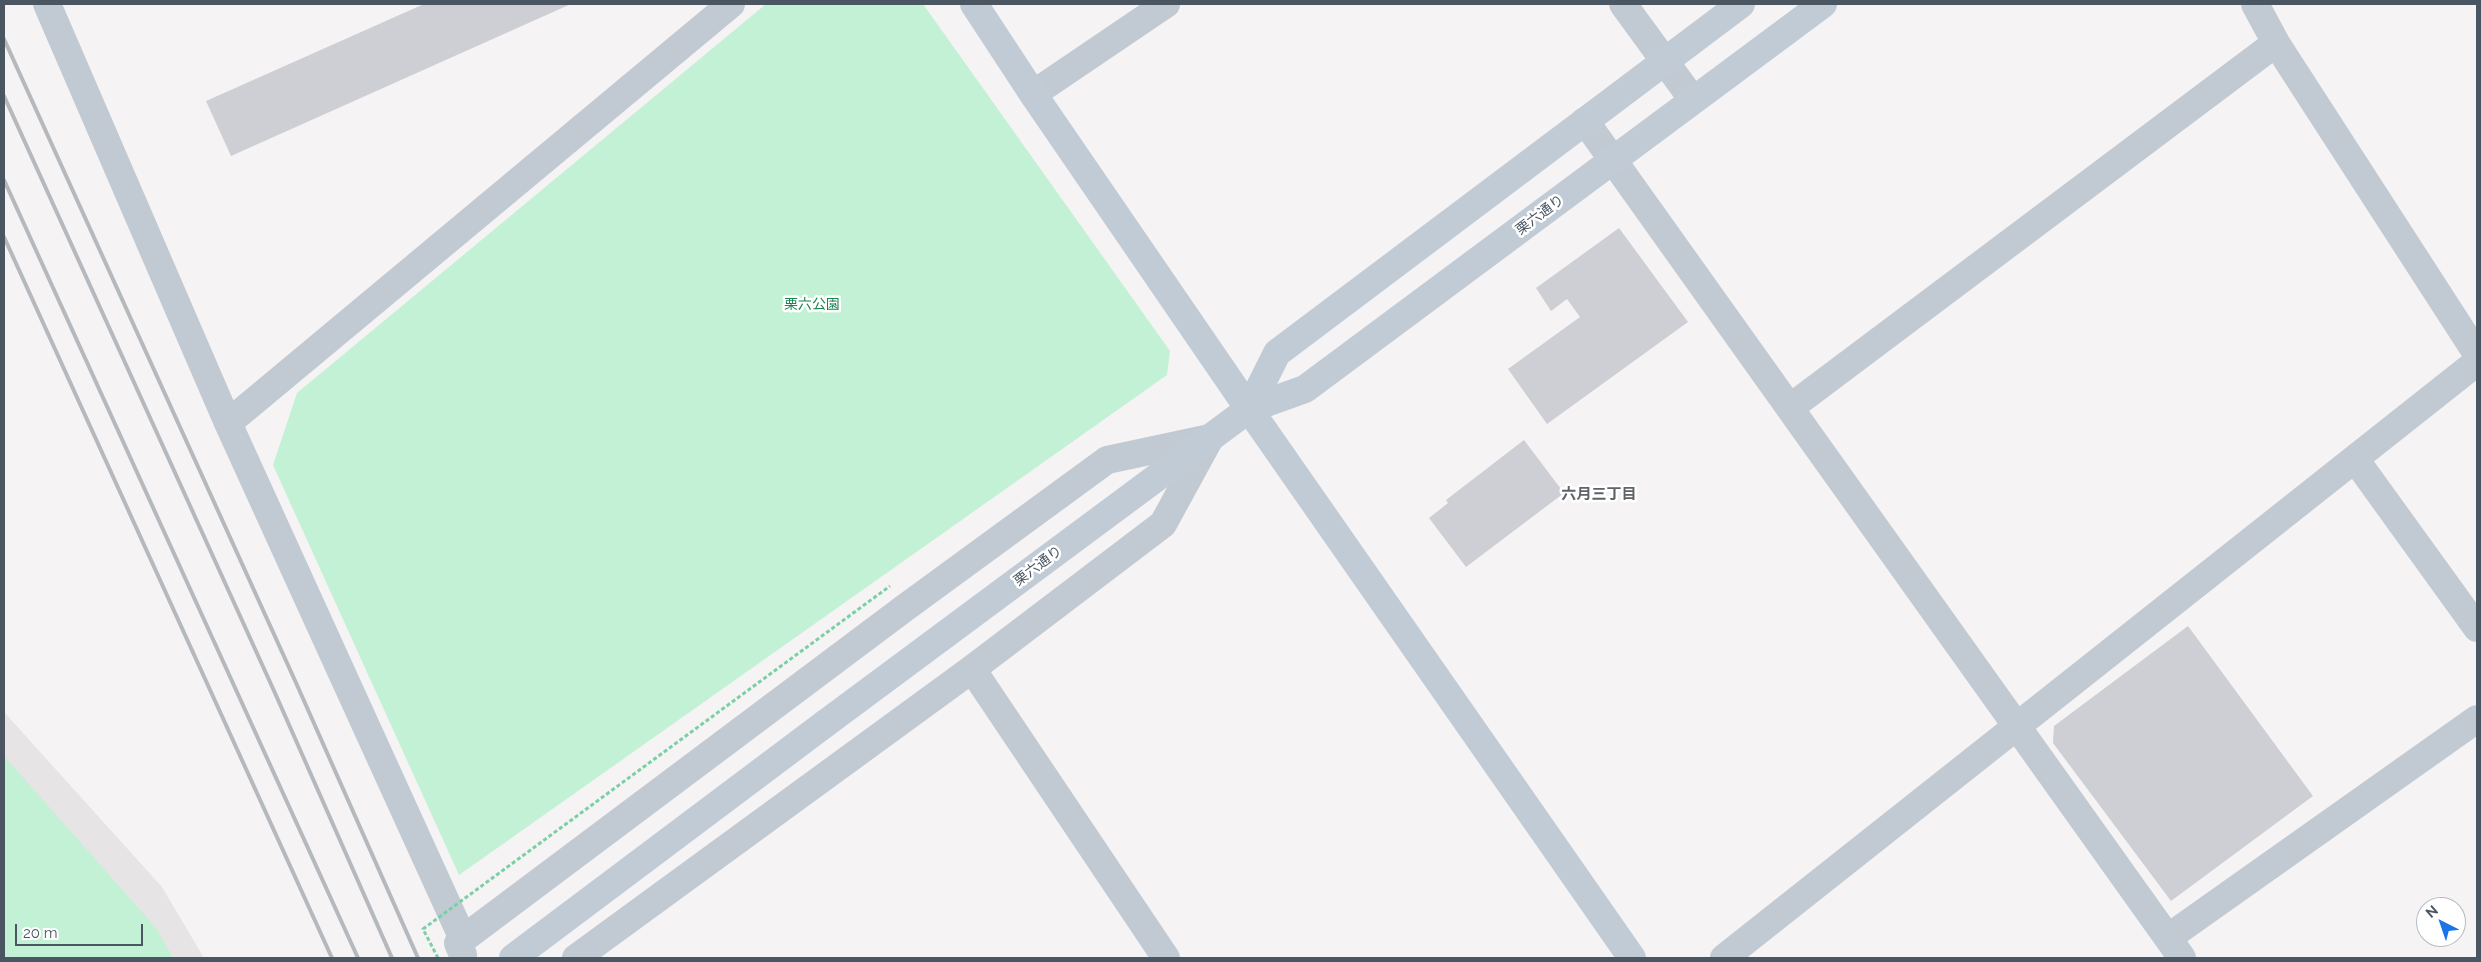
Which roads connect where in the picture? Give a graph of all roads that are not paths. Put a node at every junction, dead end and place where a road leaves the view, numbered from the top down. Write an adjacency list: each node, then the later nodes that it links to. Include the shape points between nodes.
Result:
1 (46, 4): 19 (street)
2 (731, 4): 19 (street)
3 (974, 4): 11 (street)
4 (1166, 4): 11 (street)
5 (1623, 4): 10 (street)
6 (1741, 4): 10 (street, 栗六通り)
7 (1823, 4): 12 (street, 栗六通り)
8 (2255, 4): 9 (street)
9 (2276, 43): 15 (street); 17 (street)
10 (1665, 61): 12 (street); 13 (street, 栗六通り)
11 (1033, 94): 18 (street)
12 (1693, 100): 14 (street, 栗六通り)
13 (1586, 120): 14 (street); 18 (street, 栗六通り, via 1276,353)
14 (1614, 161): 17 (street); 18 (street, 栗六通り, via 1305,389)
15 (2477, 354)
16 (2477, 362): 21 (street)
17 (1791, 407): 25 (street)
18 (1249, 409): 20 (street, 栗六通り); 31 (street)
19 (228, 423): 27 (street)
20 (1210, 438): 23 (street, via 1162,524); 27 (street, via 1108,460 890,618); 29 (street, 栗六通り, bridge)
21 (2355, 459): 22 (street); 25 (street)
22 (2477, 628)
23 (972, 669): 28 (street); 30 (street)
24 (2477, 719): 26 (street)
25 (2016, 725): 26 (street); 32 (street)
26 (2175, 947)
27 (464, 949)
28 (1160, 956)
29 (513, 958)
30 (576, 958)
31 (1632, 958)
32 (1724, 958)

